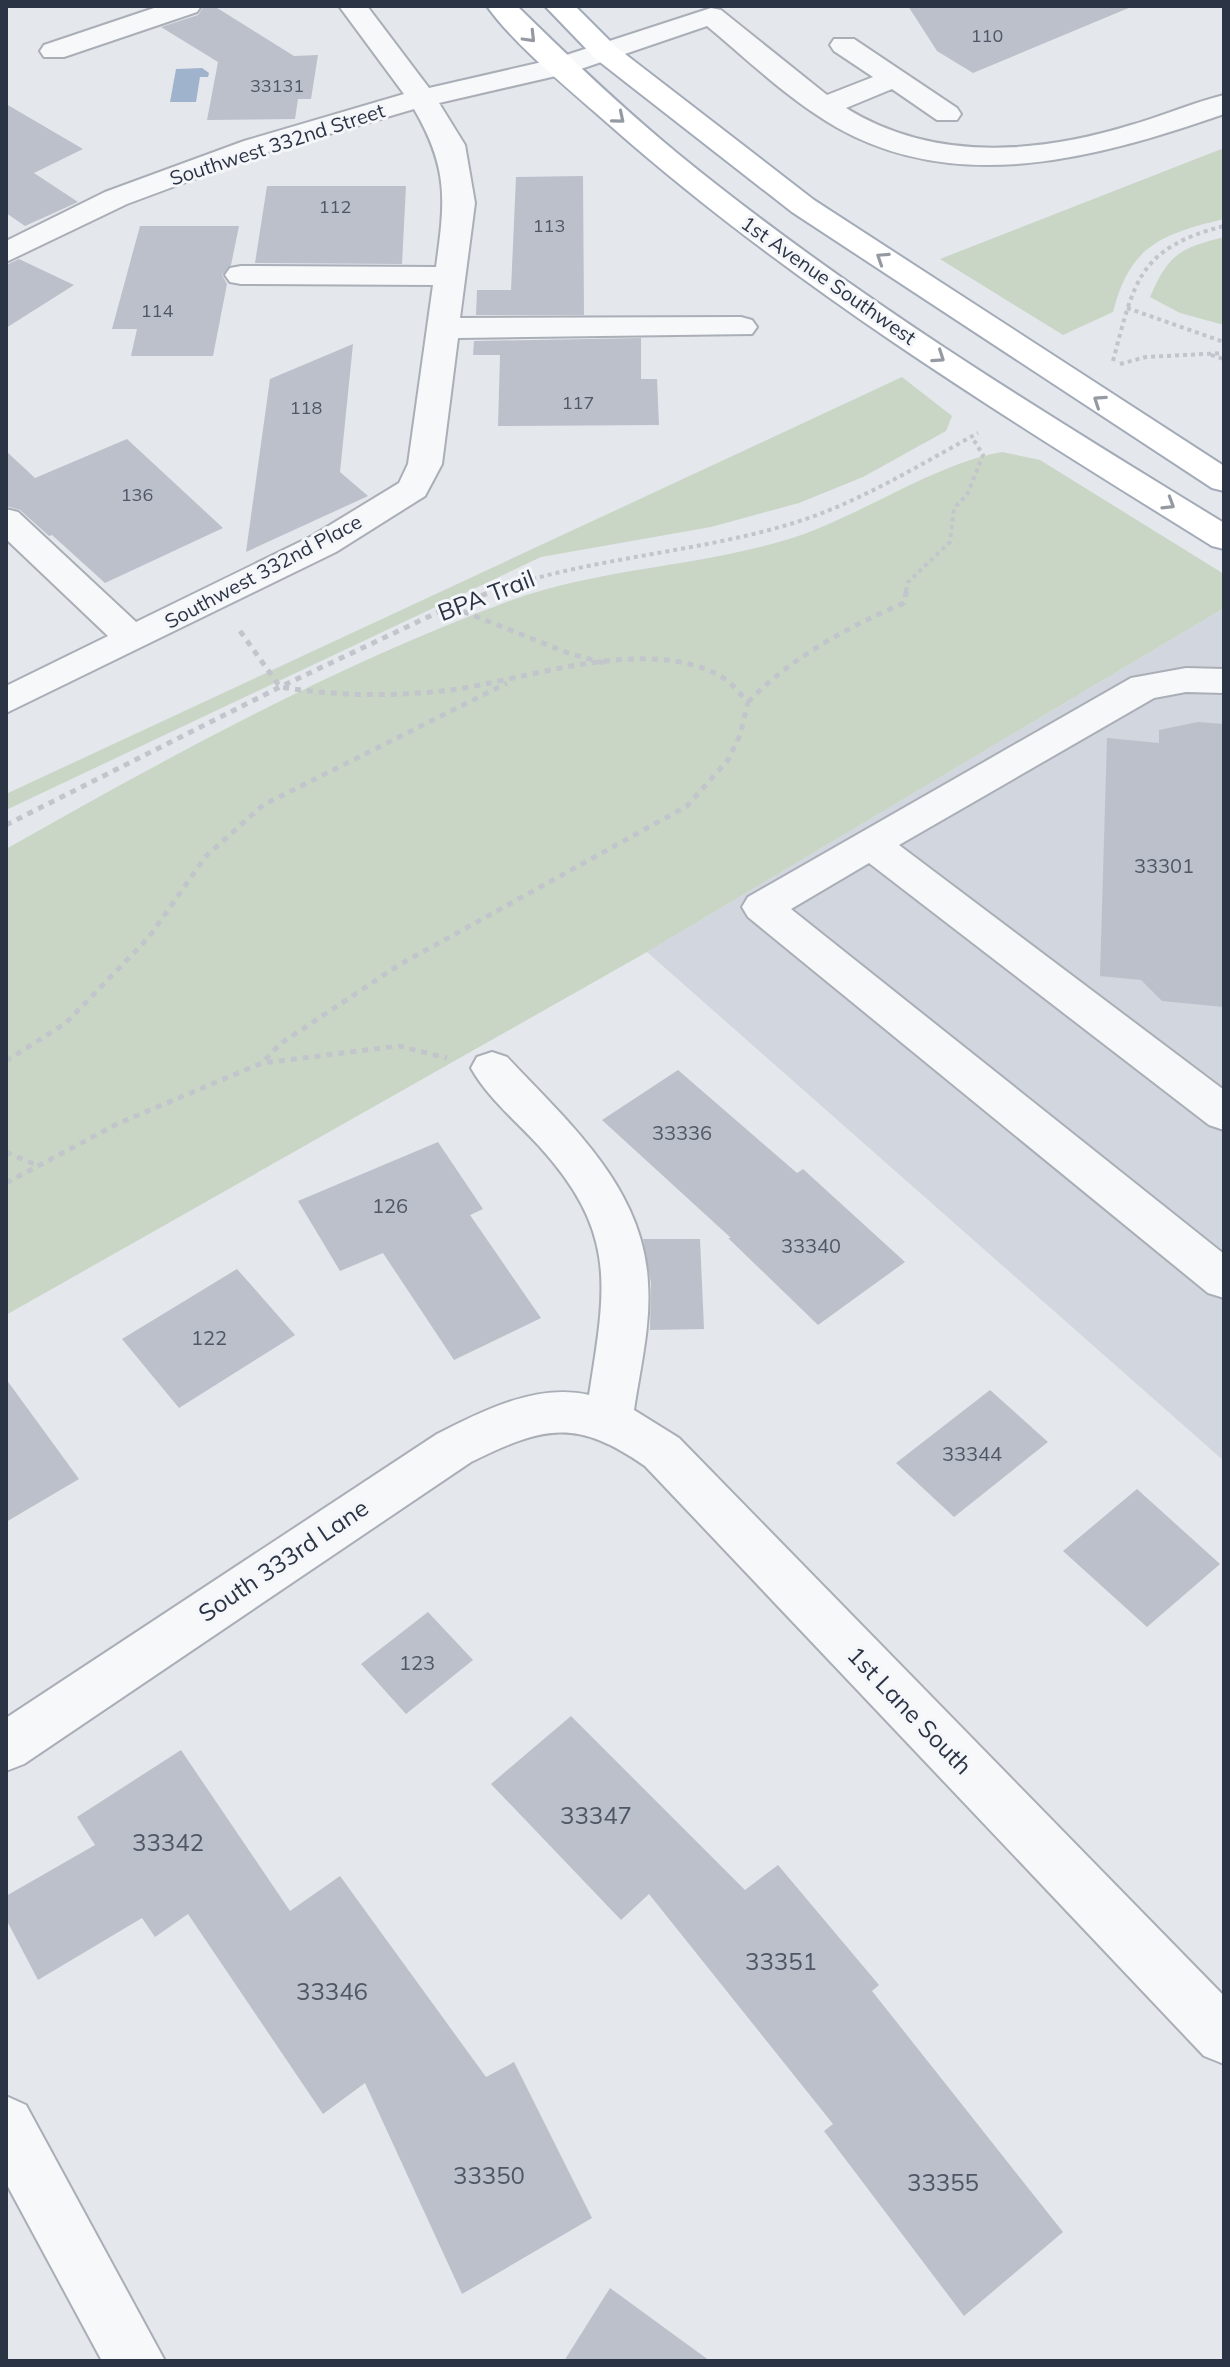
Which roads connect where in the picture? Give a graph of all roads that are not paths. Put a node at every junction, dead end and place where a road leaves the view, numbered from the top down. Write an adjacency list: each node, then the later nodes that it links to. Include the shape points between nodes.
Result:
1 (187, 6): 7 (street)
2 (353, 6): 11 (street, Southwest 332nd Place)
3 (501, 6): 9 (main road, 1st Avenue Southwest, one-way to 9)
4 (559, 6): 8 (main road, 1st Avenue Southwest)
5 (704, 11): 8 (street, Southwest 332nd Street); 13 (street)
6 (844, 45): 10 (street)
7 (54, 51)
8 (606, 53): 9 (street, Southwest 332nd Street); 20 (main road, 1st Avenue Southwest, one-way to 8, via 803,206)
9 (559, 67): 11 (street, Southwest 332nd Street); 22 (main road, 1st Avenue Southwest, one-way to 22, via 752,230 1008,403)
10 (894, 78): 13 (street); 14 (street)
11 (422, 98): 15 (street, Southwest 332nd Street, via 254,147 130,192); 17 (street, Southwest 332nd Place, via 450,145 460,203)
12 (1224, 104): 13 (street, via 1103,141 1001,157 906,148)
13 (824, 107)
14 (947, 114)
15 (6, 253)
16 (241, 275): 17 (street)
17 (450, 276): 19 (street, Southwest 332nd Place)
18 (741, 327): 19 (street)
19 (443, 328): 23 (street, Southwest 332nd Place, via 425,464 413,489 324,544)
20 (1224, 481)
21 (6, 520): 23 (street)
22 (1224, 538)
23 (133, 639): 25 (street, Southwest 332nd Place)
24 (1224, 681): 26 (street, via 1144,687)
25 (6, 701)
26 (871, 844): 28 (street); 29 (street, via 762,907)
27 (492, 1068): 30 (street, via 596,1184 623,1250 626,1286)
28 (1224, 1113)
29 (1224, 1280)
30 (593, 1416): 31 (street, South 333rd Lane, via 528,1415 454,1448); 32 (street, 1st Lane South, via 632,1429 662,1452)
31 (6, 1747)
32 (1224, 2036)
33 (6, 2125): 34 (street)
34 (135, 2361)

